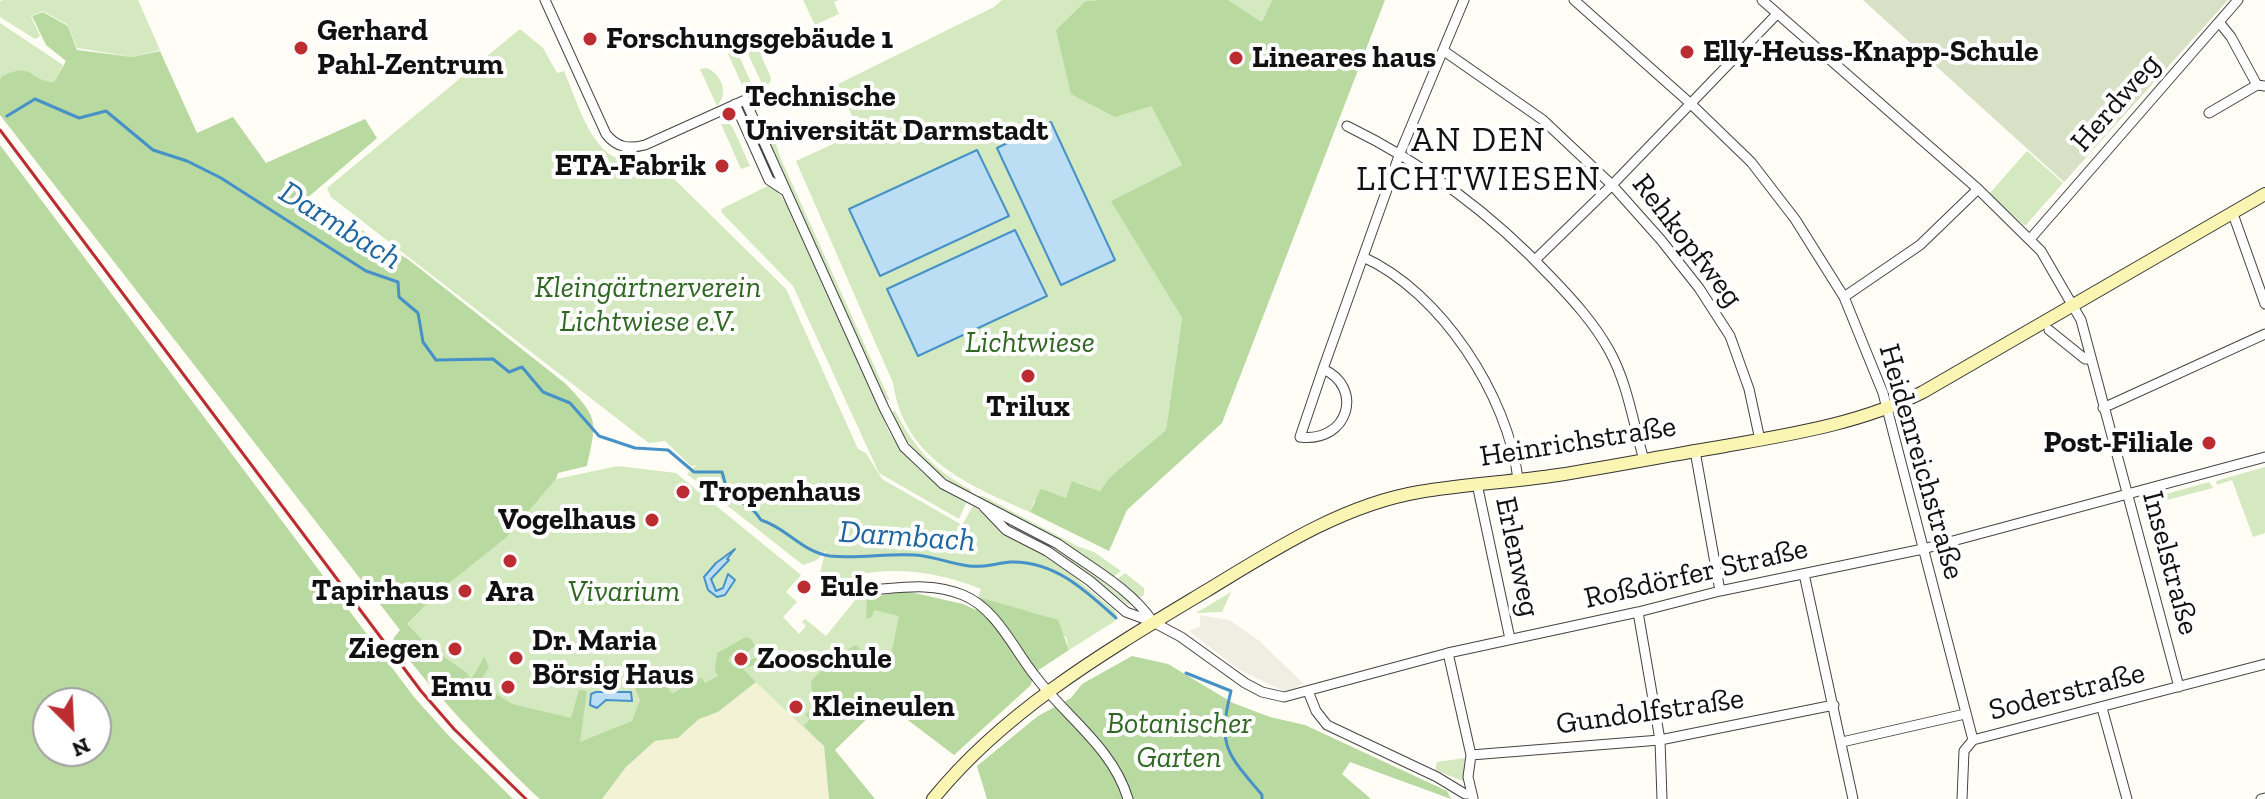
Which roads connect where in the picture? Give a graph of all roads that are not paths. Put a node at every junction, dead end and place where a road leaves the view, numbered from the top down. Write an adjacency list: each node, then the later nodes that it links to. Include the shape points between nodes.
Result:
1 (545, 0): 37 (street, via 614,143 627,148 645,145 740,102 904,447 943,484)
2 (1464, 0): 8 (street)
3 (1574, 0): 10 (street, Heidenreichstraße)
4 (1762, 0): 6 (street, Inselstraße)
5 (2238, 0): 7 (street, Herdweg)
6 (1777, 14): 10 (street); 15 (street, Inselstraße)
7 (2219, 22): 9 (street); 18 (street, Herdweg)
8 (1444, 51): 13 (street); 14 (street, Rehkopfweg, via 1543,120)
9 (2261, 86): 11 (street)
10 (1691, 104): 14 (street); 21 (street, Heidenreichstraße, via 1751,162)
11 (2209, 113)
12 (1347, 126): 13 (street)
13 (1400, 153): 19 (street); 20 (street, via 1478,209)
14 (1612, 185): 20 (street); 30 (street, Rehkopfweg, via 1699,288 1730,336)
15 (1978, 189): 18 (street, Inselstraße); 21 (street, via 1920,245)
16 (2265, 194): 17 (main road, Heinrichstraße)
17 (2233, 214): 22 (street); 23 (main road, Heinrichstraße)
18 (2031, 238): 23 (street, Inselstraße)
19 (1363, 257): 27 (street); 34 (street, via 1422,299 1462,345 1499,408)
20 (1535, 260): 33 (street, via 1581,308 1609,350 1629,397)
21 (1844, 297): 29 (street, Heidenreichstraße)
22 (2265, 304)
23 (2073, 305): 26 (street, Inselstraße); 29 (main road, Heinrichstraße)
24 (2049, 330): 26 (street)
25 (2265, 334): 28 (street)
26 (2091, 359): 28 (street, Inselstraße)
27 (1323, 369): 27 (street, via 1305,423 1300,437 1330,433 1342,421 1343,387 1335,374)
28 (2103, 408): 36 (street, Inselstraße)
29 (1887, 409): 30 (main road, Heinrichstraße); 38 (street, Heidenreichstraße)
30 (1760, 440): 31 (main road, Heinrichstraße)
31 (1695, 451): 33 (main road, Heinrichstraße); 41 (street)
32 (2265, 457): 36 (street, Roßdörfer Straße)
33 (1644, 460): 34 (main road, Heinrichstraße)
34 (1518, 479): 35 (main road, Heinrichstraße)
35 (1477, 484): 43 (main road, Heinrichstraße, via 1418,492 1349,512); 44 (street, Erlenweg)
36 (2126, 494): 38 (street, Roßdörfer Straße); 47 (street, Inselstraße)
37 (984, 507): 43 (street, Roßdörfer Straße, via 1006,530 1047,551 1126,612); 43 (street, via 1058,544 1141,603)
38 (1923, 549): 39 (street, Roßdörfer Straße); 52 (street, Heidenreichstraße)
39 (1804, 574): 41 (street, Roßdörfer Straße); 50 (street)
40 (835, 590): 49 (street, via 922,586 965,596 993,618)
41 (1720, 591): 42 (street, Roßdörfer Straße)
42 (1638, 612): 44 (street, Roßdörfer Straße); 53 (street)
43 (1153, 622): 48 (street, Roßdörfer Straße, via 1262,692 1284,697); 49 (main road, Heinrichstraße)
44 (1510, 639): 45 (street, Roßdörfer Straße)
45 (1448, 653): 48 (street, Roßdörfer Straße); 56 (street)
46 (2265, 664): 47 (street, Soderstraße)
47 (2179, 687): 51 (street, Soderstraße)
48 (1308, 691): 57 (street, via 1327,725)
49 (1048, 692): 58 (main road, Heinrichstraße, via 975,754); 59 (street, via 1089,735)
50 (1834, 705): 53 (street, Gundolfstraße); 55 (street)
51 (2102, 708): 54 (street, Soderstraße); 63 (street)
52 (1965, 714): 54 (street, Heidenreichstraße); 55 (street)
53 (1660, 740): 56 (street, Gundolfstraße); 60 (street)
54 (1973, 740): 62 (street, via 1964,751)
55 (1842, 742): 61 (street)
56 (1471, 755): 57 (street)
57 (1472, 796)
58 (933, 799)
59 (1128, 799)
60 (1662, 799)
61 (1853, 799)
62 (1962, 799)
63 (2127, 799)

